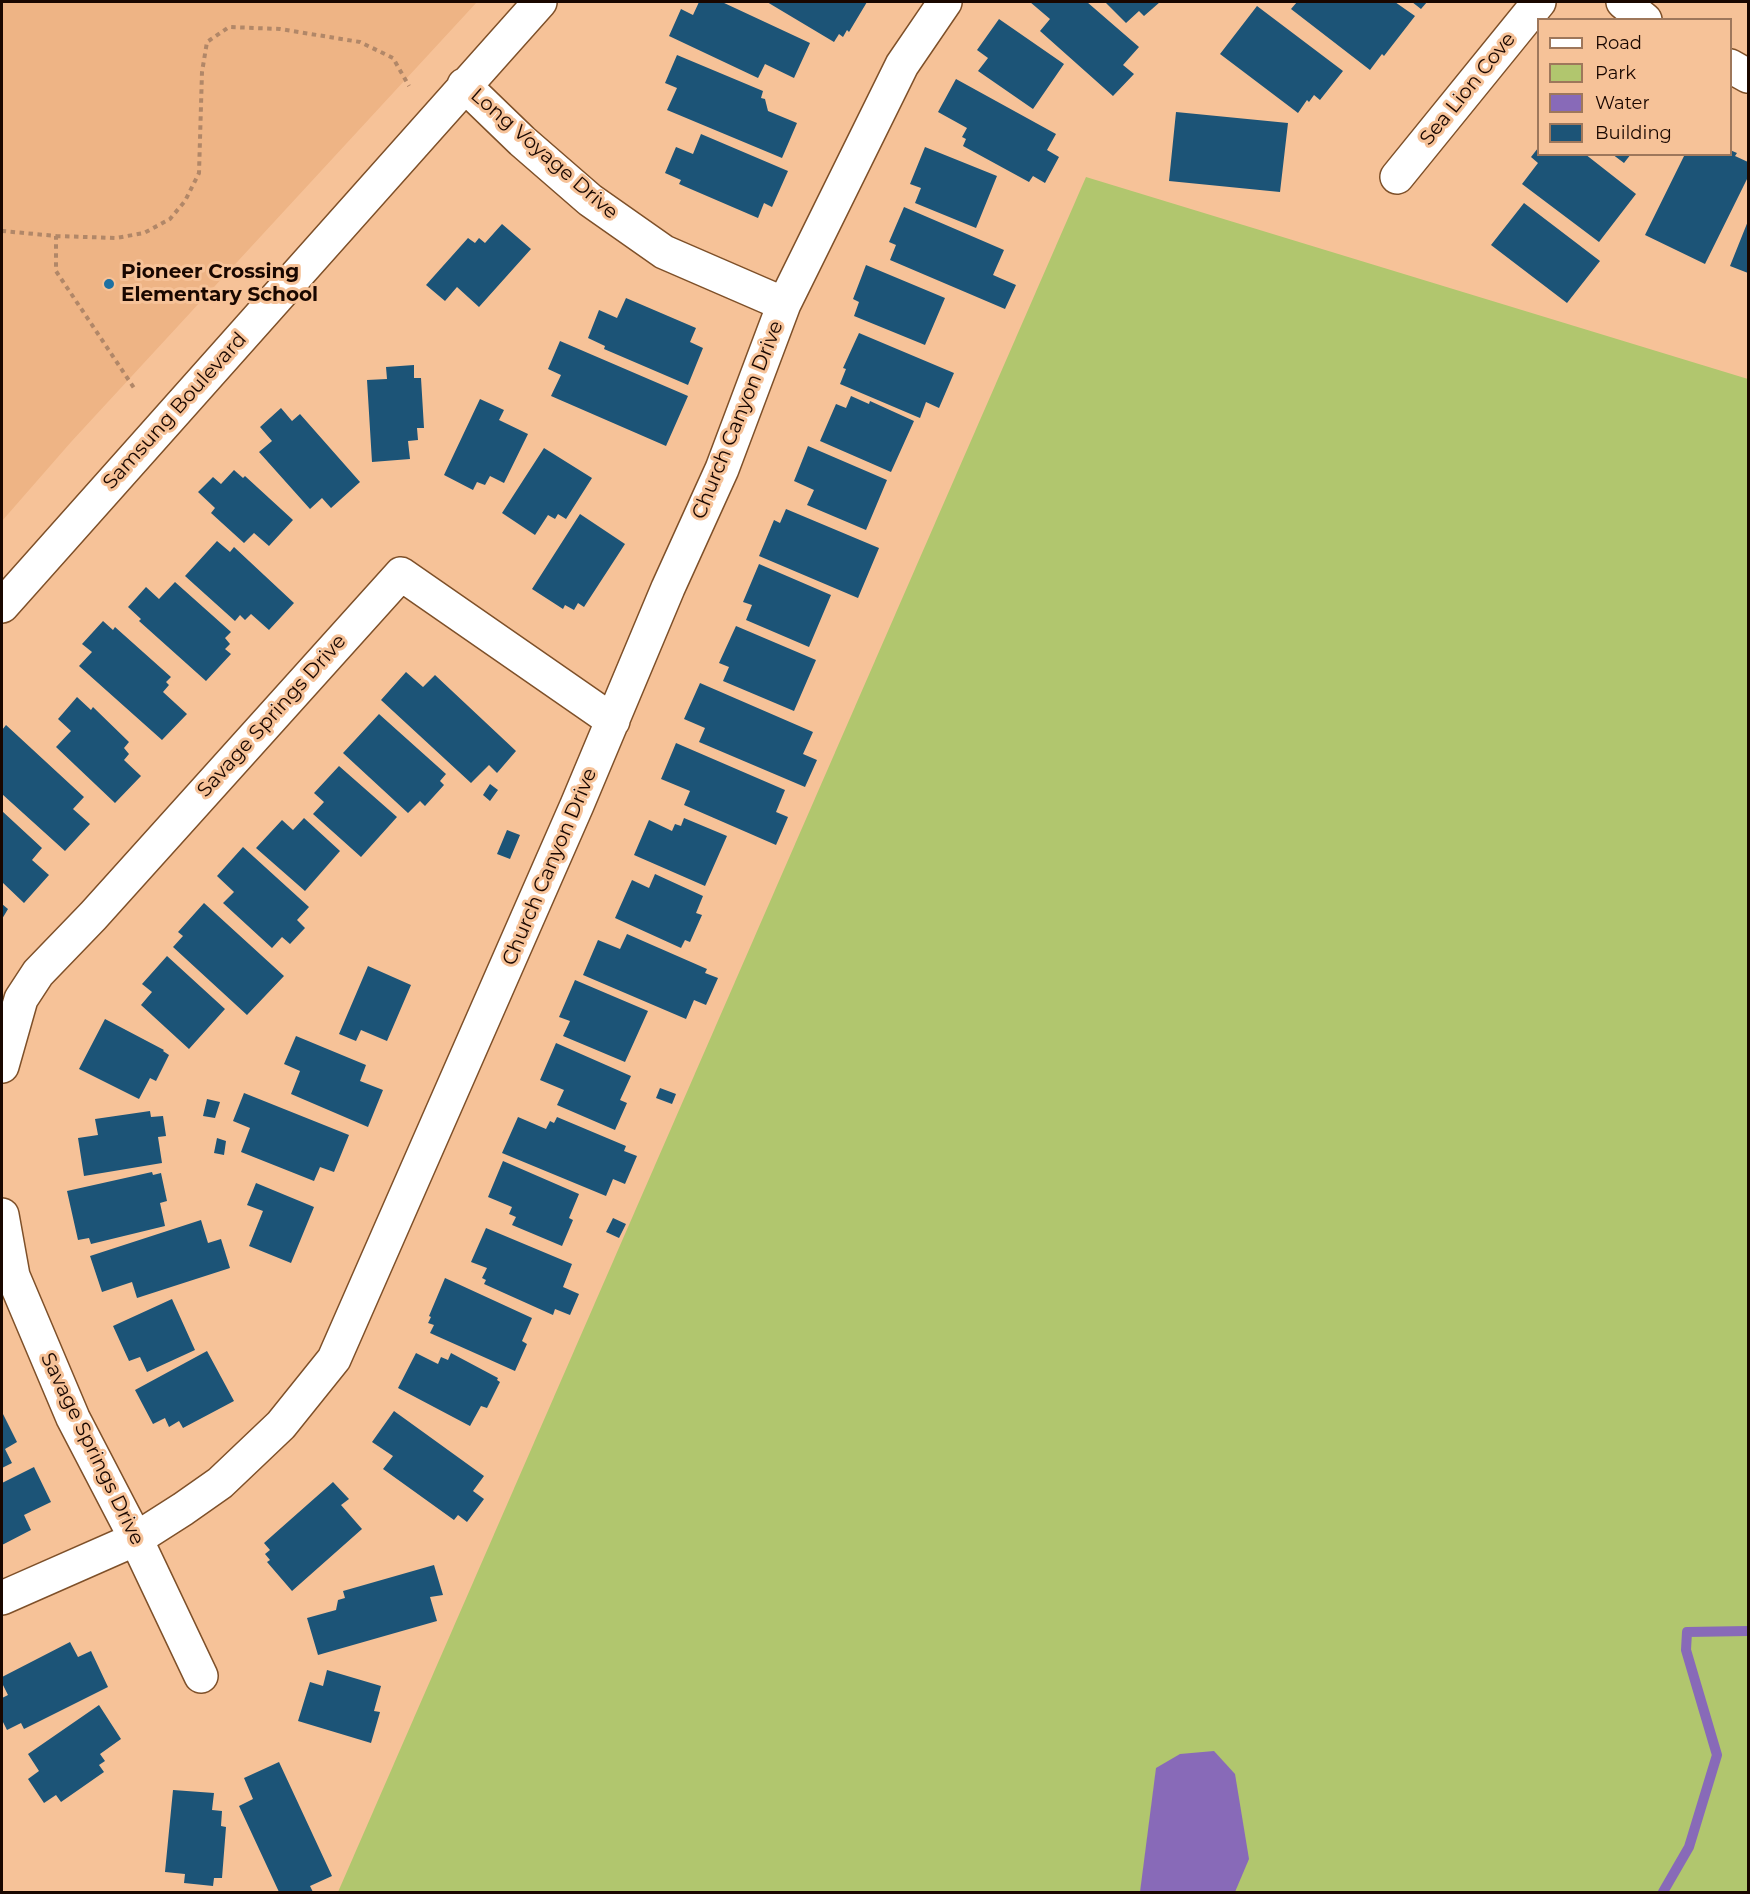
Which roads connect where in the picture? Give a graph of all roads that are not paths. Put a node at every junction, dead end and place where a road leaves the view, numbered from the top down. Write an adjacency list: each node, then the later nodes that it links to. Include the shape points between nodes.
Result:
1 (540, 2): 8 (street, Samsung Boulevard)
2 (945, 2): 10 (street, Church Canyon Drive, via 902,65)
3 (1539, 2): 9 (street, Sea Lion Cove)
4 (1623, 2): 5 (street)
5 (1643, 18)
6 (1732, 67): 7 (street)
7 (1749, 76)
8 (464, 85): 10 (street, Long Voyage Drive, via 590,200 664,252); 11 (street, Samsung Boulevard)
9 (1397, 177)
10 (784, 304): 12 (street, Church Canyon Drive, via 722,469)
11 (2, 606)
12 (613, 721): 13 (street, Savage Springs Drive, via 401,574 38,973 21,999); 15 (street, Church Canyon Drive, via 334,1359 281,1425 219,1483)
13 (2, 1066)
14 (2, 1215): 15 (street, Savage Springs Drive, via 13,1276 73,1418)
15 (136, 1539): 16 (street, Church Canyon Drive); 17 (street, Savage Springs Drive)
16 (2, 1598)
17 (201, 1676)

